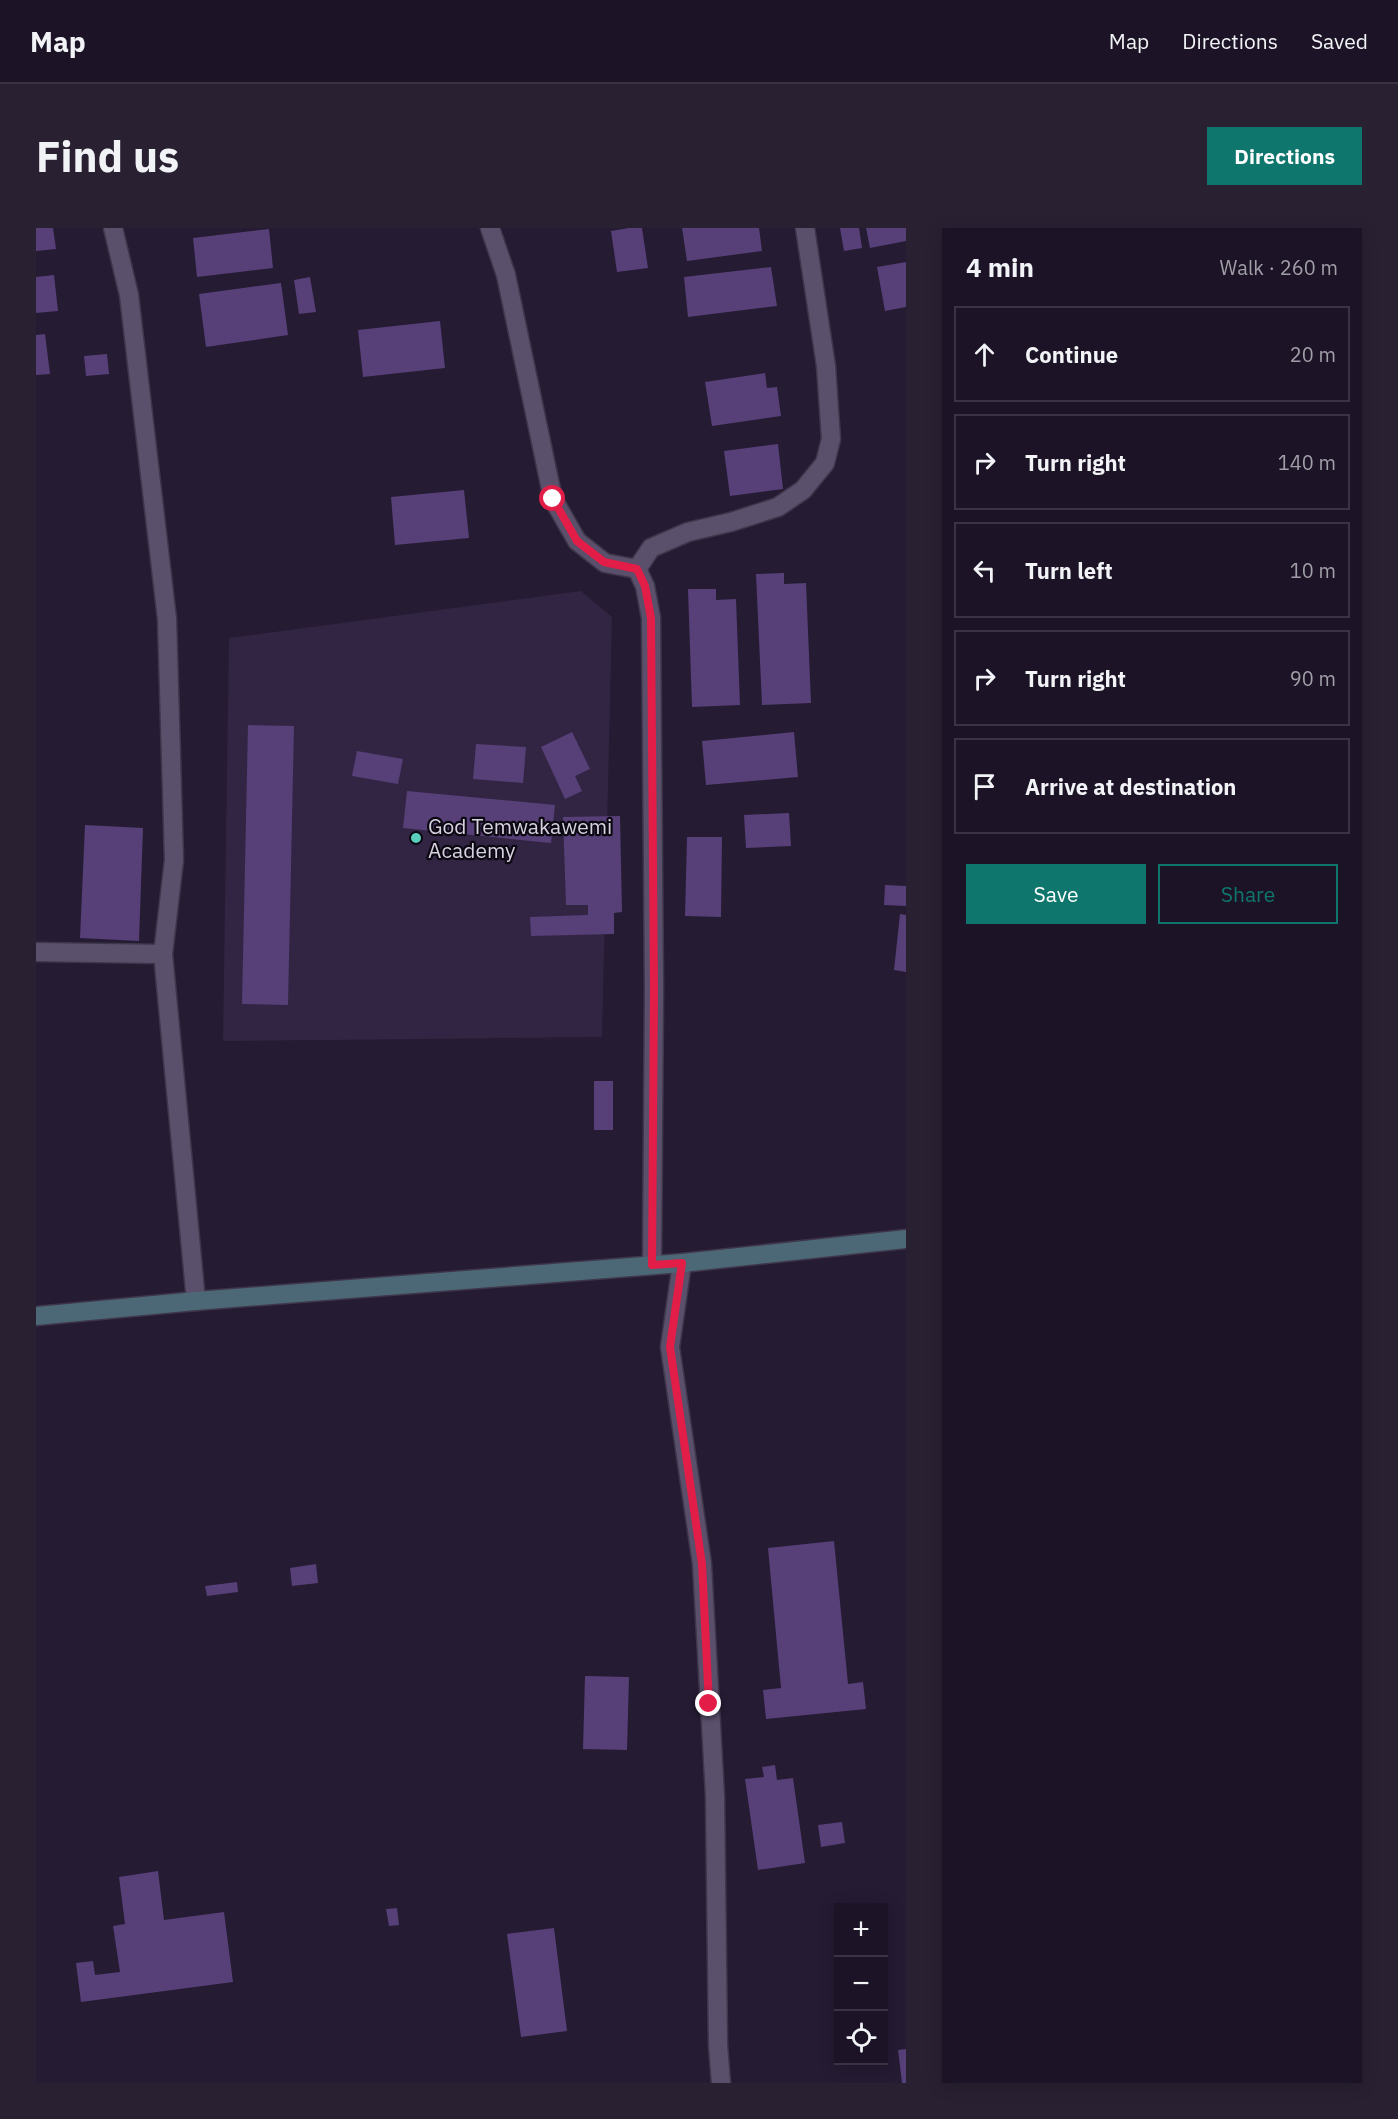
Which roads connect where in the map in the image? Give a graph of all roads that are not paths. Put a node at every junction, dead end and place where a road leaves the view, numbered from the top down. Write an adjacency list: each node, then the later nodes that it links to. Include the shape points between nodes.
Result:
1 (113, 228): 6 (street, via 129,295 167,619 174,860)
2 (490, 228): 4 (street, via 506,275 553,499 577,541 604,562)
3 (805, 228): 4 (street, via 826,366 831,439 825,463 803,490 778,507 688,532 651,548)
4 (637, 569): 9 (street, via 645,586 651,618)
5 (36, 952): 6 (street)
6 (163, 954): 10 (street)
7 (906, 1239): 8 (main road)
8 (682, 1263): 9 (main road); 12 (street, via 670,1347 702,1564 715,1796)
9 (652, 1265): 10 (main road)
10 (196, 1301): 11 (main road)
11 (36, 1316)
12 (721, 2083)

